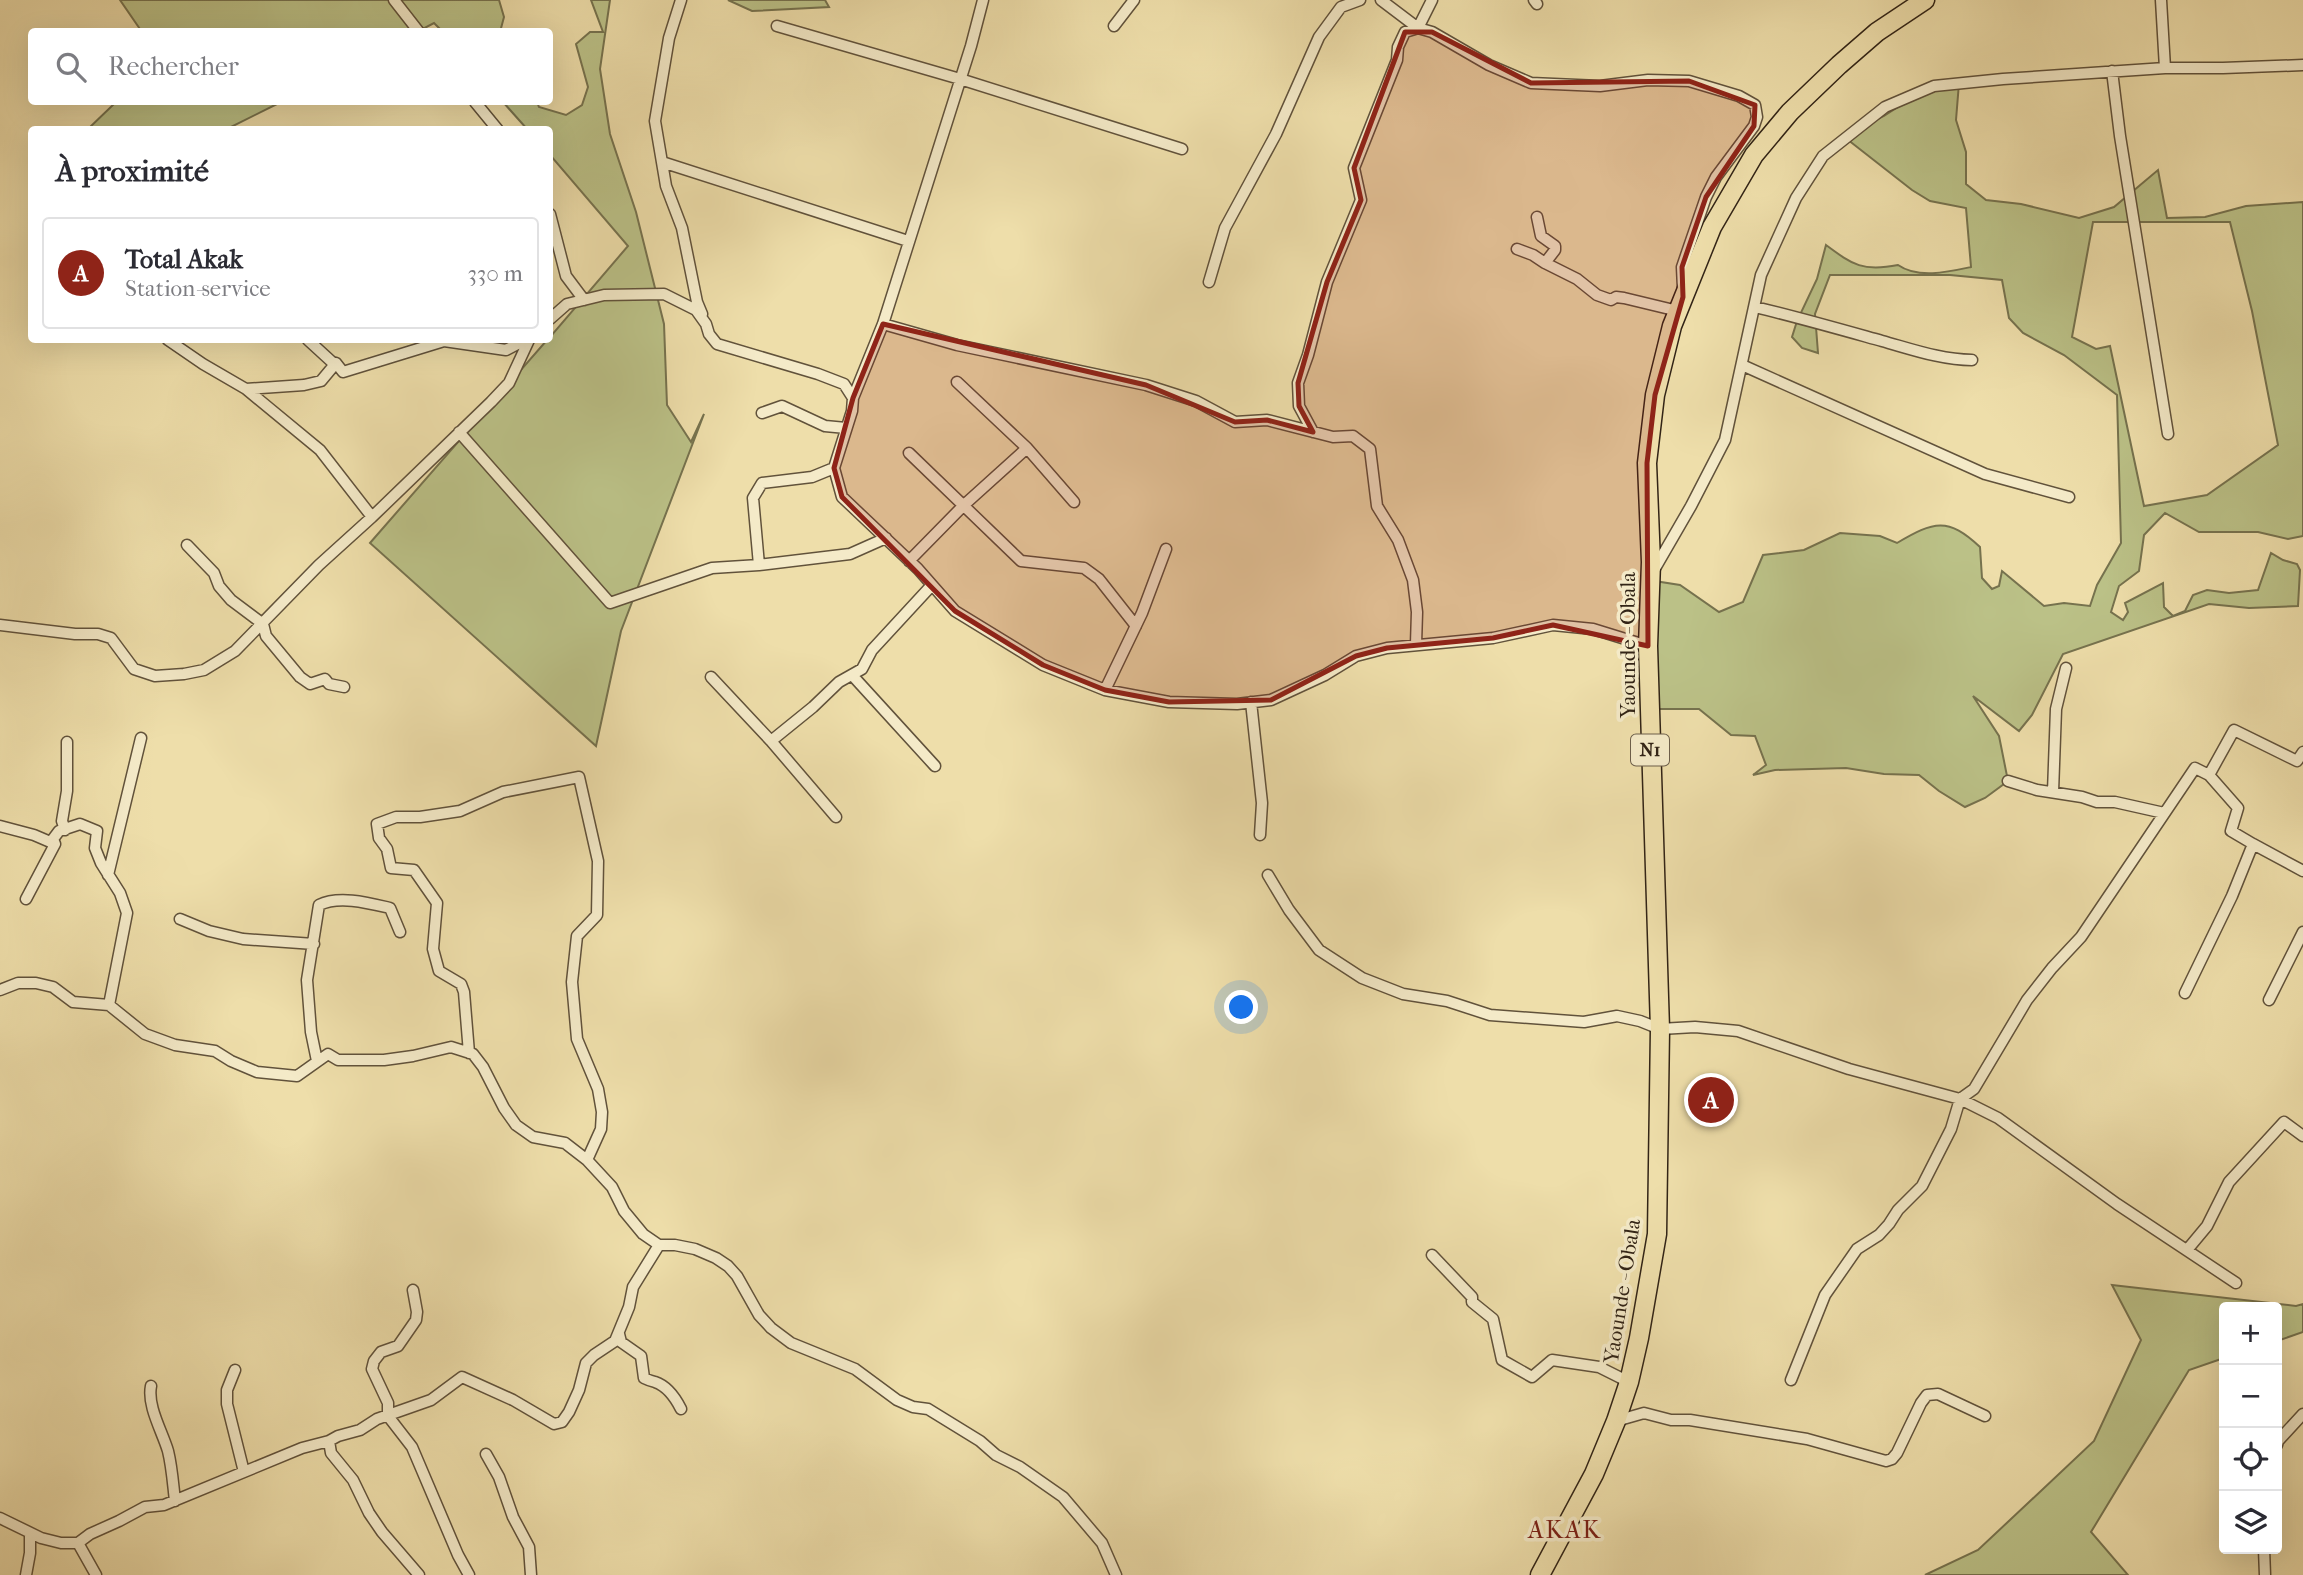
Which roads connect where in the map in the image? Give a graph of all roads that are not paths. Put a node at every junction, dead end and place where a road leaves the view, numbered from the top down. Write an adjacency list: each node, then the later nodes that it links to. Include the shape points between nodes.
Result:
1 (394, 0): 12 (street)
2 (681, 0): 21 (street, via 669,38 655,121)
3 (983, 0): 17 (street)
4 (1135, 0): 11 (street)
5 (1360, 0): 27 (street, via 1341,7 1319,37 1276,134 1225,228)
6 (1381, 0): 13 (street)
7 (1432, 0): 13 (street)
8 (1925, 0): 29 (highway, Yaounde - Obala / N1, via 1839,65 1754,155 1712,227)
9 (2161, 0): 15 (street)
10 (777, 26): 17 (street)
11 (1114, 26)
12 (416, 28)
13 (1418, 28): 29 (street, via 1531,83 1600,86 1689,81 1755,105 1754,126 1706,197 1682,267); 49 (street, via 1405,32 1398,47 1397,60 1354,168 1361,200 1327,282 1298,383 1299,407)
14 (2303, 65): 15 (street)
15 (2165, 68): 16 (street)
16 (2112, 71): 30 (street, via 1934,86 1885,107 1816,166 1761,275); 50 (street)
17 (960, 79): 20 (street); 24 (street)
18 (477, 105): 19 (street)
19 (495, 126)
20 (1182, 149)
21 (662, 162): 24 (street); 32 (street)
22 (1537, 217): 26 (street, via 1541,236 1555,246)
23 (553, 226): 28 (street, via 566,276)
24 (908, 241): 33 (street)
25 (1517, 250): 26 (street)
26 (1545, 263): 29 (street, via 1611,300)
27 (1209, 282)
28 (584, 300): 31 (street, via 567,304); 32 (street, via 664,294 696,310)
29 (1680, 304): 63 (highway, Yaounde - Obala / N1, via 1655,395 1647,463)
30 (1755, 307): 40 (street, via 1923,352); 42 (street)
31 (553, 316)
32 (706, 324): 45 (street, via 717,344 844,384)
33 (883, 324): 45 (street); 49 (street, via 1146,385 1196,401 1235,422 1267,420)
34 (172, 343): 44 (street)
35 (311, 343): 41 (street)
36 (438, 343): 41 (street, via 342,373)
37 (474, 343): 39 (street)
38 (526, 343): 48 (street, via 509,383)
39 (505, 345)
40 (1972, 360)
41 (336, 363): 44 (street, via 321,381)
42 (1742, 365): 54 (street, via 1985,474); 63 (street, via 1725,440)
43 (957, 382): 51 (street)
44 (246, 388): 57 (street, via 320,450)
45 (853, 398): 47 (street)
46 (762, 413): 47 (street, via 782,406 825,426)
47 (846, 428): 53 (street)
48 (459, 432): 57 (street); 62 (street, via 610,603 712,568)
49 (1313, 432): 68 (street, via 1353,436 1370,449 1377,506 1398,540 1413,580)
50 (2168, 435)
51 (1027, 449): 55 (street); 56 (street)
52 (909, 453): 56 (street)
53 (834, 468): 58 (street, via 842,497); 62 (street, via 812,477 762,482 752,498)
54 (2069, 497)
55 (1074, 502)
56 (964, 506): 61 (street); 67 (street, via 1021,561 1084,568 1099,579)
57 (372, 517): 65 (street)
58 (886, 538): 61 (street); 62 (street, via 850,554)
59 (187, 545): 65 (street, via 214,573 231,600)
60 (1166, 549): 67 (street)
61 (909, 561): 64 (street)
62 (759, 565)
63 (1650, 577): 69 (highway, Yaounde - Obala / N1)
64 (932, 586): 71 (street); 74 (street, via 955,611 1043,665)
65 (263, 624): 66 (street, via 235,651 204,670 155,676 134,669 111,638); 73 (street, via 265,636 300,677 310,684 324,679)
66 (0, 625)
67 (1136, 626): 74 (street)
68 (1416, 644): 69 (street, via 1493,638 1553,625 1593,629); 75 (street, via 1356,656 1271,700)
69 (1648, 646): 103 (highway, Yaounde - Obala / N1)
70 (2066, 668): 83 (street, via 2056,709)
71 (852, 675): 77 (street); 80 (street)
72 (711, 677): 77 (street)
73 (344, 687)
74 (1105, 690): 75 (street, via 1169,702)
75 (1251, 702): 88 (street, via 1262,803)
76 (141, 738): 93 (street)
77 (771, 741): 85 (street)
78 (67, 742): 87 (street)
79 (2301, 759): 81 (street, via 2234,730)
80 (935, 766)
81 (2209, 775): 84 (street, via 2195,768); 90 (street, via 2238,808 2231,831)
82 (2008, 781): 83 (street)
83 (2053, 792): 84 (street)
84 (2164, 813): 106 (street, via 2081,937 2026,1000 1974,1089)
85 (836, 817)
86 (0, 826): 89 (street)
87 (65, 830): 89 (street, via 53,839); 93 (street, via 80,824 97,831 96,848)
88 (1260, 835)
89 (55, 844): 94 (street)
90 (2253, 844): 91 (street); 100 (street)
91 (2303, 871)
92 (1268, 874): 103 (street, via 1319,950 1362,978 1490,1014 1584,1022 1617,1016)
93 (108, 876): 102 (street, via 127,913)
94 (26, 899)
95 (180, 919): 98 (street, via 243,939)
96 (400, 932): 98 (street, via 390,908 328,901 319,905)
97 (2303, 932): 101 (street)
98 (314, 944): 105 (street, via 307,980)
99 (0, 990): 102 (street, via 36,983 53,987 73,1002)
100 (2185, 993)
101 (2269, 1000)
102 (109, 1005): 105 (street, via 145,1034 175,1045 215,1051 257,1072 297,1076)
103 (1660, 1029): 106 (street, via 1738,1031 1849,1069); 117 (highway, Yaounde - Obala / N1, via 1657,1234)
104 (469, 1053): 105 (street, via 451,1047 384,1060 338,1060 328,1054); 108 (street, via 483,1067 516,1125 533,1137 565,1143); 108 (street, via 464,992 461,984 439,971 435,961 437,903 414,870 391,868 377,824 396,817 460,811 503,792 579,777 598,861 597,915 577,936 572,982 577,1039 598,1089 602,1112 601,1129)
105 (317, 1061)
106 (1960, 1099): 110 (street, via 1998,1118); 116 (street, via 1951,1129 1922,1186 1879,1235 1857,1250 1825,1295)
107 (2303, 1136): 110 (street, via 2284,1122 2229,1182 2207,1226)
108 (587, 1160): 109 (street, via 612,1187 643,1234)
109 (659, 1245): 114 (street, via 633,1287); 138 (street, via 695,1249 716,1258 737,1276 759,1315 791,1343 855,1369 897,1400 928,1409 1063,1497 1102,1543)
110 (2187, 1250): 112 (street)
111 (1432, 1255): 117 (street, via 1493,1319 1502,1360 1532,1377 1552,1360 1599,1367)
112 (2236, 1283)
113 (412, 1290): 121 (street, via 416,1320 398,1346 381,1352 372,1369 388,1403)
114 (619, 1334): 119 (street, via 621,1342 641,1356 644,1378 659,1384); 121 (street, via 586,1363 576,1397 562,1422 554,1424 462,1377 431,1400)
115 (235, 1370): 127 (street, via 227,1404)
116 (1791, 1380)
117 (1629, 1382): 123 (highway, Yaounde - Obala / N1)
118 (152, 1386): 128 (street, via 151,1407 169,1454)
119 (681, 1409)
120 (2303, 1414): 124 (street)
121 (388, 1416): 125 (street); 136 (street, via 412,1447)
122 (1985, 1416): 123 (street, via 1938,1394 1927,1395 1897,1453 1886,1461 1807,1439 1644,1413)
123 (1616, 1421): 139 (highway, Yaounde - Obala / N1, via 1594,1474)
124 (2282, 1437)
125 (329, 1441): 127 (street); 135 (street, via 331,1453 353,1480 376,1523)
126 (486, 1454): 137 (street, via 528,1547)
127 (244, 1472): 128 (street)
128 (175, 1501): 131 (street, via 145,1507)
129 (0, 1518): 130 (street)
130 (30, 1533): 131 (street); 133 (street)
131 (78, 1543): 134 (street)
132 (2264, 1554): 140 (street)
133 (26, 1575)
134 (96, 1575)
135 (419, 1575)
136 (469, 1575)
137 (531, 1575)
138 (1116, 1575)
139 (1540, 1575)
140 (2265, 1575)

